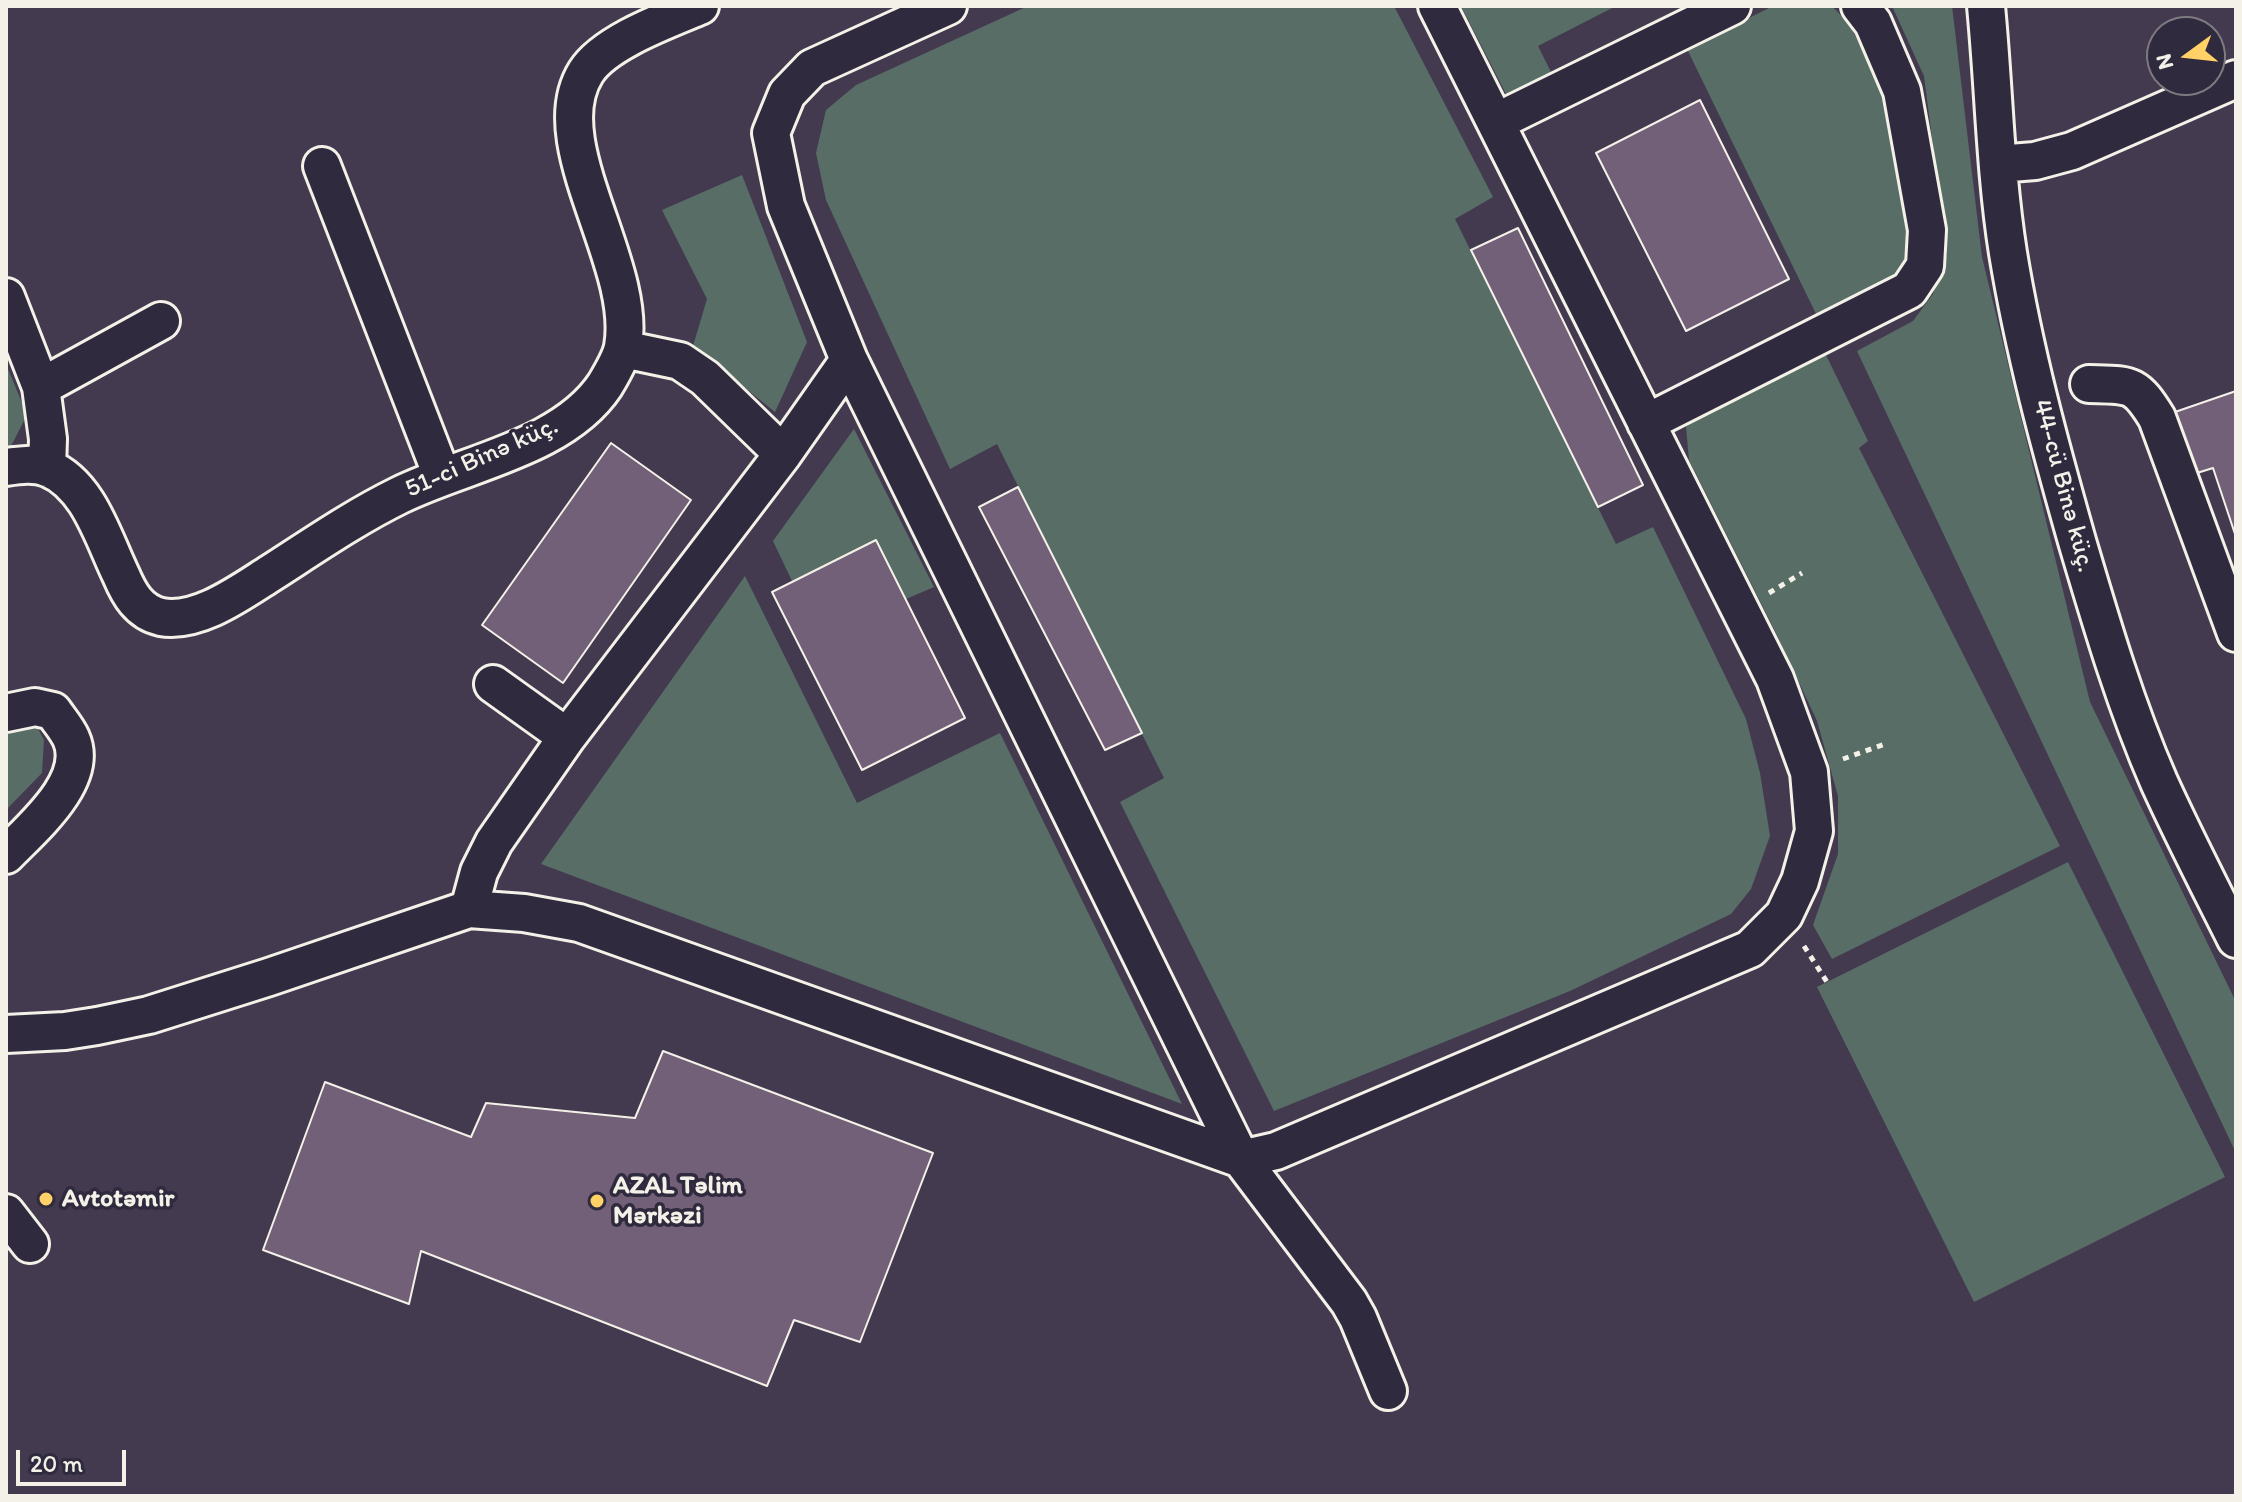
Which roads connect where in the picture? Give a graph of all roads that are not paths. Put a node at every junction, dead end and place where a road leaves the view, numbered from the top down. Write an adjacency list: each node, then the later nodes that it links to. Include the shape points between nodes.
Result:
1 (700, 6): 13 (street, 51-ci Binə küç., via 613,46 586,71 576,97 577,152 620,285)
2 (948, 6): 14 (street, via 812,68 787,94 771,133 786,206)
3 (1437, 6): 8 (street)
4 (1732, 6): 8 (street)
5 (1860, 6): 17 (street, via 1873,23 1902,91 1927,230 1925,266 1909,290)
6 (1986, 6): 9 (street, 44-cü Binə küç.)
7 (2236, 79): 9 (street, via 2072,151)
8 (1496, 122): 17 (street)
9 (1998, 164): 28 (street, 44-cü Binə küç., via 2008,252 2032,374 2096,606 2159,781)
10 (322, 166): 21 (street)
11 (6, 297): 16 (street)
12 (161, 321): 16 (street)
13 (623, 349): 18 (street, via 680,361 705,378); 21 (street, 51-ci Binə küç., via 604,386 554,431)
14 (849, 360): 18 (street); 30 (street)
15 (2089, 384): 22 (street, via 2128,385 2144,396 2157,418)
16 (41, 387): 20 (street)
17 (1646, 423): 30 (street, via 1775,679 1809,772 1814,831 1784,915 1750,949 1276,1151)
18 (783, 454): 25 (street)
19 (6, 467): 20 (street)
20 (47, 468): 21 (street, 51-ci Binə küç., via 69,481 88,505 130,595 144,610 162,617 192,615 225,602 356,519)
21 (442, 476)
22 (2236, 633)
23 (493, 684): 25 (street)
24 (6, 713): 26 (street, via 35,707 53,711 72,740 75,765 58,801)
25 (567, 737): 27 (street, via 494,842)
26 (6, 855)
27 (469, 909): 29 (street, via 149,1015 65,1031); 30 (street, via 579,923)
28 (2236, 939)
29 (6, 1034)
30 (1241, 1159): 33 (street, via 1349,1302)
31 (6, 1213): 32 (street)
32 (30, 1244)
33 (1388, 1391)

